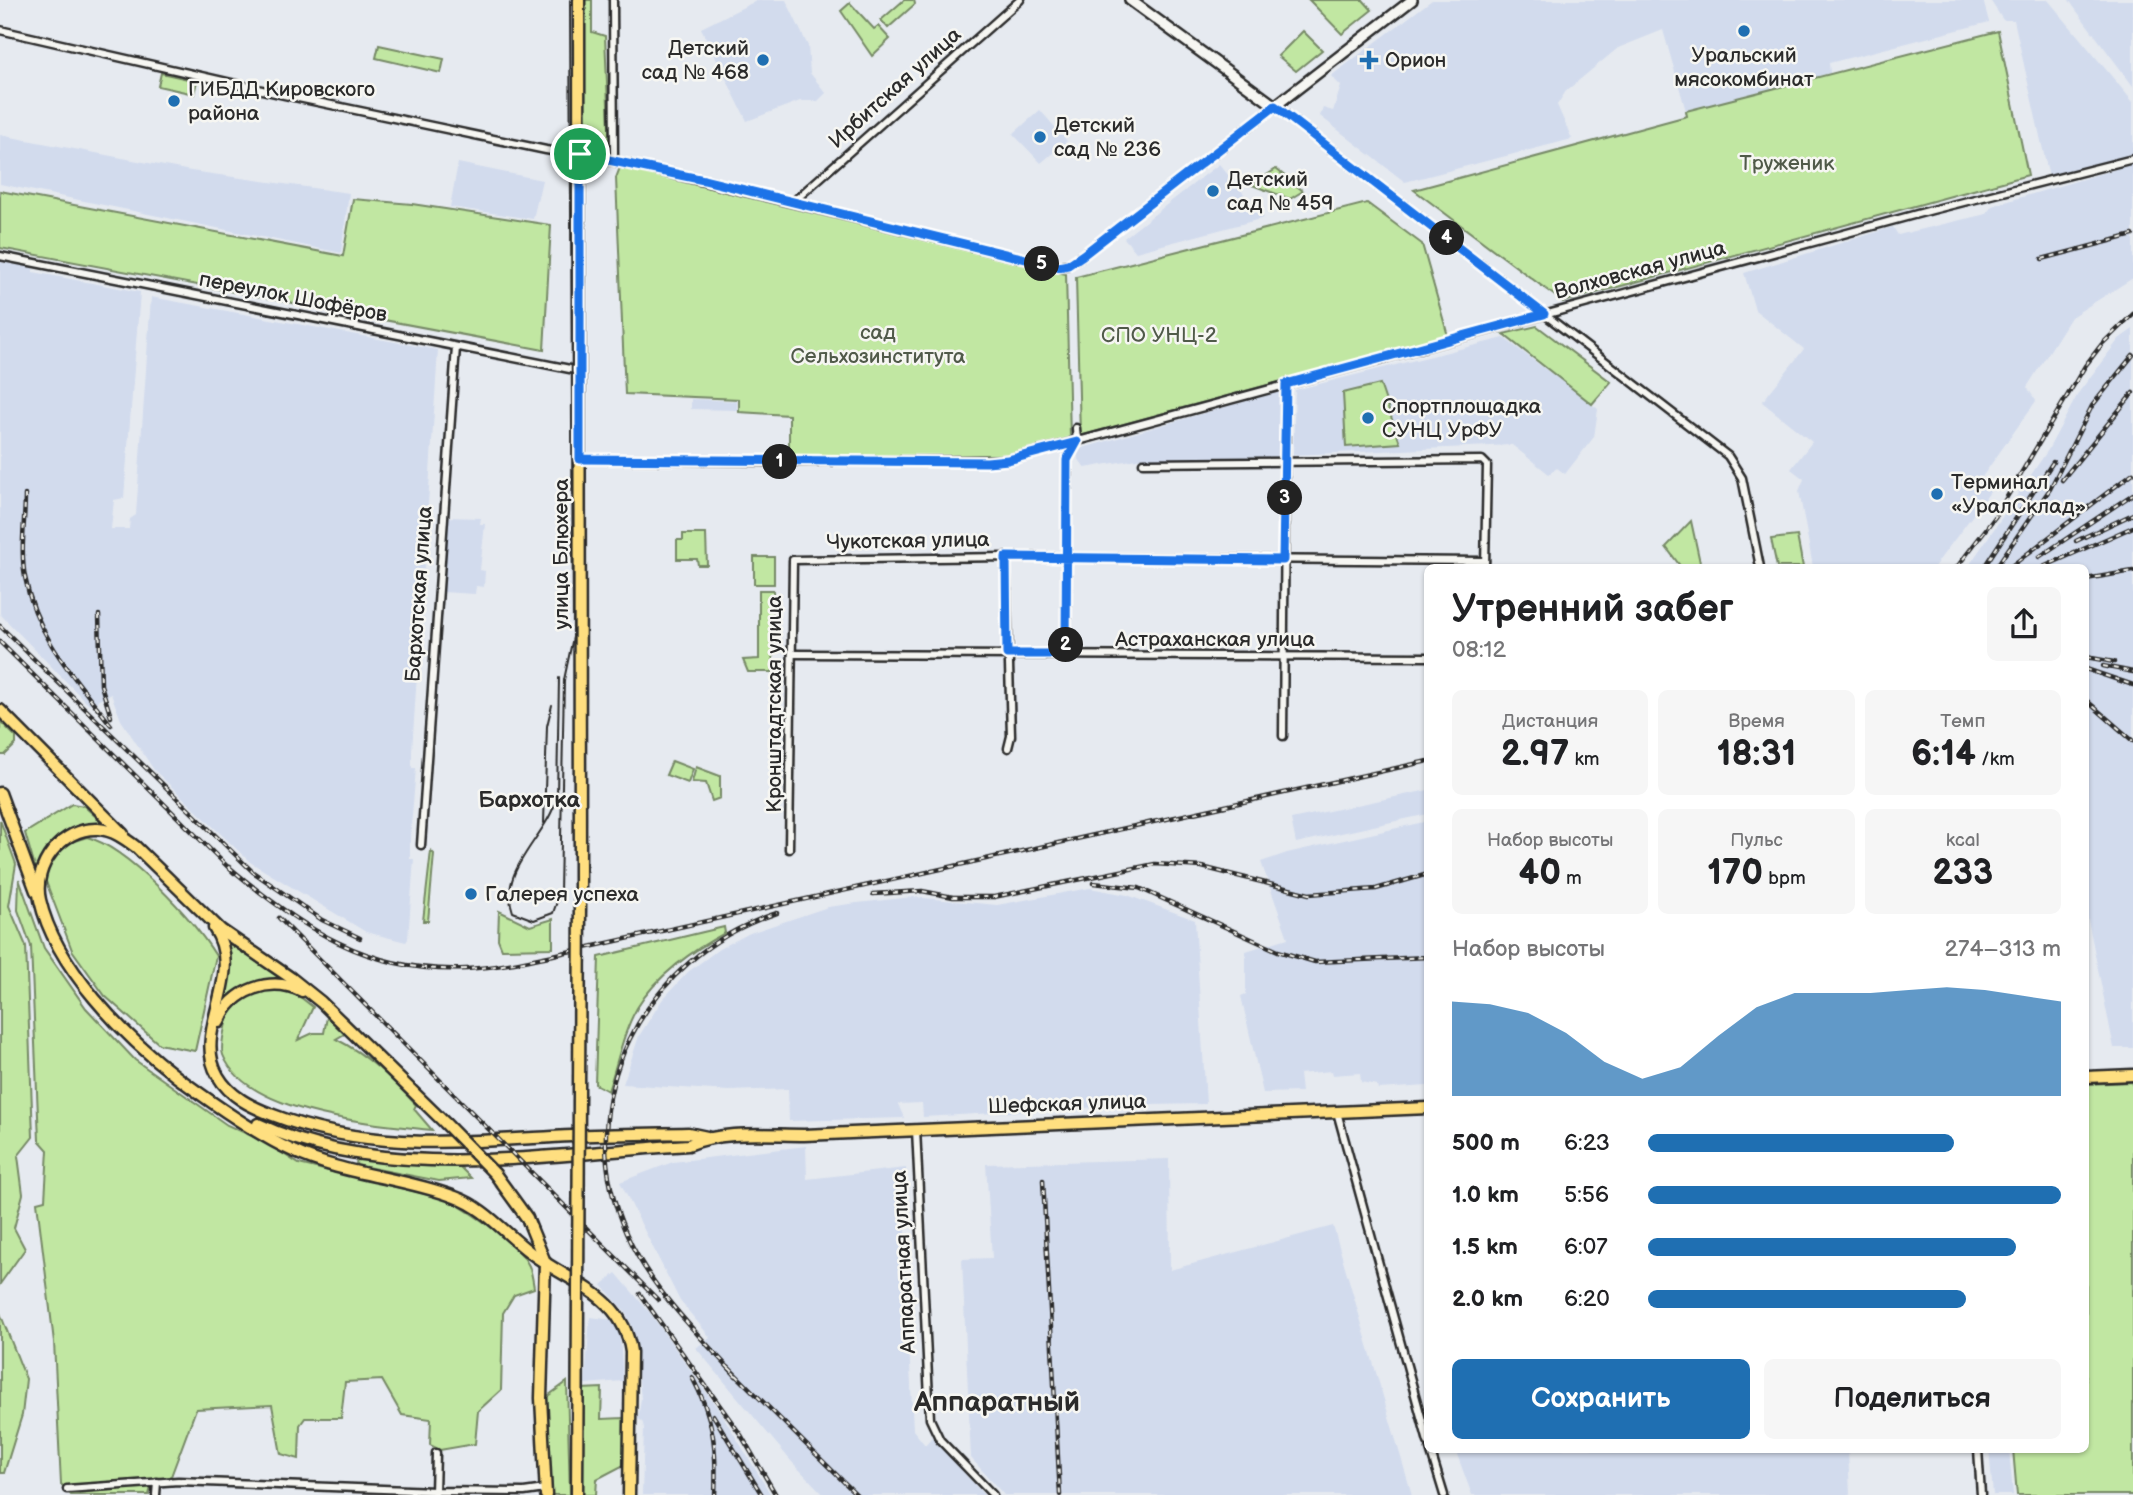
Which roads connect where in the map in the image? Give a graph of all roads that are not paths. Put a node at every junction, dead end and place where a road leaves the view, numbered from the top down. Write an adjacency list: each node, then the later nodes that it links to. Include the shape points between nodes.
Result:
1 (579, 0): 9 (main road, улица Блюхера)
2 (613, 0): 11 (street)
3 (1020, 0): 12 (street, Ирбитская улица)
4 (1130, 0): 6 (street)
5 (1412, 0): 8 (street)
6 (1142, 4): 8 (street)
7 (0, 30): 9 (street, via 284,95)
8 (1275, 106): 12 (street, via 1068,265 1035,263); 14 (street)
9 (580, 154): 11 (street); 16 (main road, улица Блюхера)
10 (2133, 159): 14 (street, Волховская улица)
11 (614, 161): 12 (street)
12 (793, 202)
13 (0, 256): 15 (street, переулок Шофёров)
14 (1544, 314): 17 (street, Волховская улица); 28 (street, via 1734,463 1742,478)
15 (456, 347): 16 (street, переулок Шофёров); 38 (street, Бархотская улица)
16 (580, 371): 20 (main road, улица Блюхера)
17 (1286, 384): 19 (street, Волховская улица); 22 (street)
18 (1076, 428): 19 (street)
19 (1077, 442): 20 (street, Волховская улица, via 987,462); 24 (street, via 1067,460)
20 (580, 459): 62 (main road, улица Блюхера, bridge)
21 (1143, 463): 22 (street)
22 (1286, 463): 26 (street); 27 (street, via 1432,458 1485,461)
23 (1006, 557): 24 (street, Чукотская улица); 25 (street, Чукотская улица); 30 (street)
24 (1066, 557): 26 (street, Чукотская улица); 31 (street)
25 (793, 560): 29 (street, Кронштадтская улица)
26 (1283, 560): 27 (street, Чукотская улица); 32 (street)
27 (1485, 564)
28 (1759, 564)
29 (792, 654): 30 (street, Астраханская улица); 40 (street, Кронштадтская улица)
30 (1007, 654): 31 (street, Астраханская улица); 36 (street)
31 (1066, 654): 32 (street, Астраханская улица)
32 (1285, 657): 33 (street, Астраханская улица); 35 (street)
33 (1424, 657)
34 (0, 710): 39 (main road)
35 (1283, 736)
36 (1008, 748)
37 (0, 793): 41 (main road)
38 (421, 845)
39 (136, 847): 41 (main road, via 103,830 72,834 43,866 38,879); 42 (main road)
40 (789, 849)
41 (40, 901): 48 (main road, via 73,968 117,1025 180,1079)
42 (208, 919): 43 (main road); 44 (main road, via 227,956)
43 (321, 1002): 44 (main road, via 285,985 256,987 240,995 224,1012); 52 (main road, bridge, via 495,1174 527,1218)
44 (212, 1042): 51 (main road, via 218,1077 242,1100 290,1122 344,1136 428,1144 575,1135 688,1133)
45 (2133, 1075): 46 (main road)
46 (2089, 1077)
47 (1424, 1108): 49 (main road, Шефская улица)
48 (229, 1111): 51 (main road, via 291,1139 345,1153 396,1158 468,1160 676,1146); 52 (main road, via 276,1142 311,1158 468,1202)
49 (1337, 1112): 50 (main road, Шефская улица); 53 (street)
50 (916, 1129): 51 (main road, Шефская улица); 64 (street, Аппаратная улица, via 930,1419 940,1440)
51 (707, 1137)
52 (545, 1262): 59 (main road, via 541,1398); 63 (main road, via 596,1292 627,1332 633,1371)
53 (1424, 1427)
54 (436, 1453): 60 (street)
55 (1431, 1453): 65 (street)
56 (1978, 1453): 66 (street)
57 (157, 1482): 58 (street); 60 (street); 61 (street)
58 (67, 1489)
59 (545, 1492): 60 (street)
60 (435, 1493)
61 (156, 1495)
62 (577, 1495)
63 (629, 1495)
64 (993, 1495)
65 (1444, 1495)
66 (1982, 1495)

